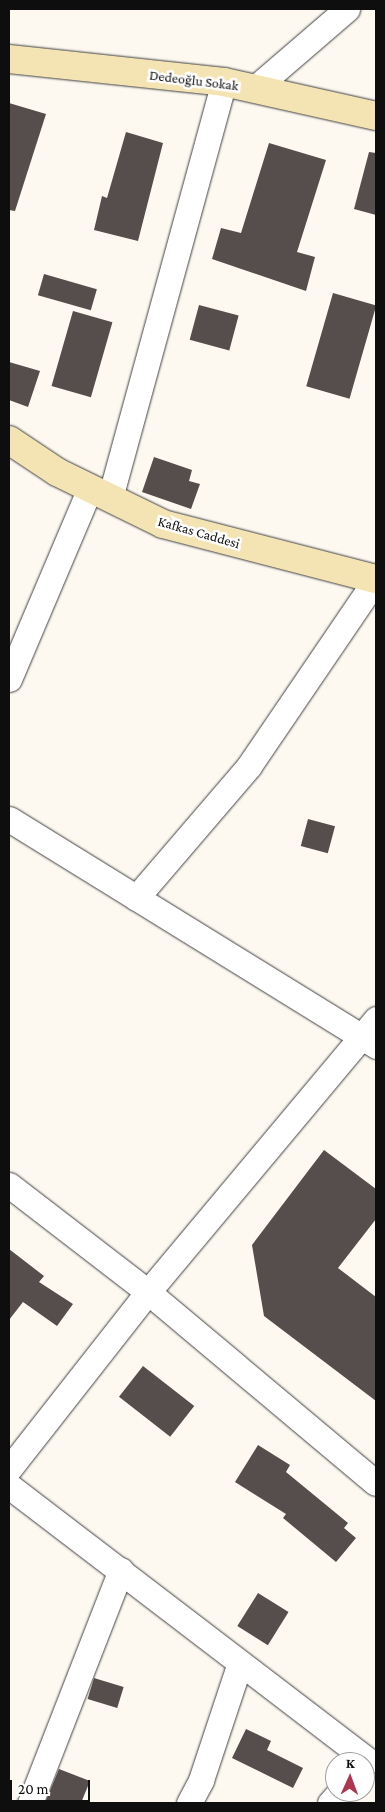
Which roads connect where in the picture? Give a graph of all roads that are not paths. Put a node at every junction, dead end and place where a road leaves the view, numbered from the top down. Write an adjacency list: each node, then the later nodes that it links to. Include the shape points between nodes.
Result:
1 (346, 9): 4 (street)
2 (9, 59): 3 (street, Dedeoğlu Sokak)
3 (224, 82): 4 (street, Dedeoğlu Sokak); 7 (street)
4 (254, 89): 5 (street, Dedeoğlu Sokak)
5 (376, 116)
6 (9, 440): 7 (street, Kafkas Caddesi)
7 (100, 493): 8 (street, Kafkas Caddesi, via 163,524); 9 (street)
8 (376, 579): 11 (street, via 249,766)
9 (9, 679)
10 (9, 819): 11 (street)
11 (136, 898): 12 (street)
12 (371, 1034): 14 (street)
13 (9, 1185): 14 (street)
14 (148, 1292): 15 (street); 16 (street)
15 (9, 1469)
16 (376, 1484)
17 (9, 1486): 18 (street)
18 (121, 1570): 19 (street); 21 (street)
19 (240, 1663): 20 (street); 22 (street, via 201,1780)
20 (362, 1752)
21 (30, 1803)
22 (189, 1803)

